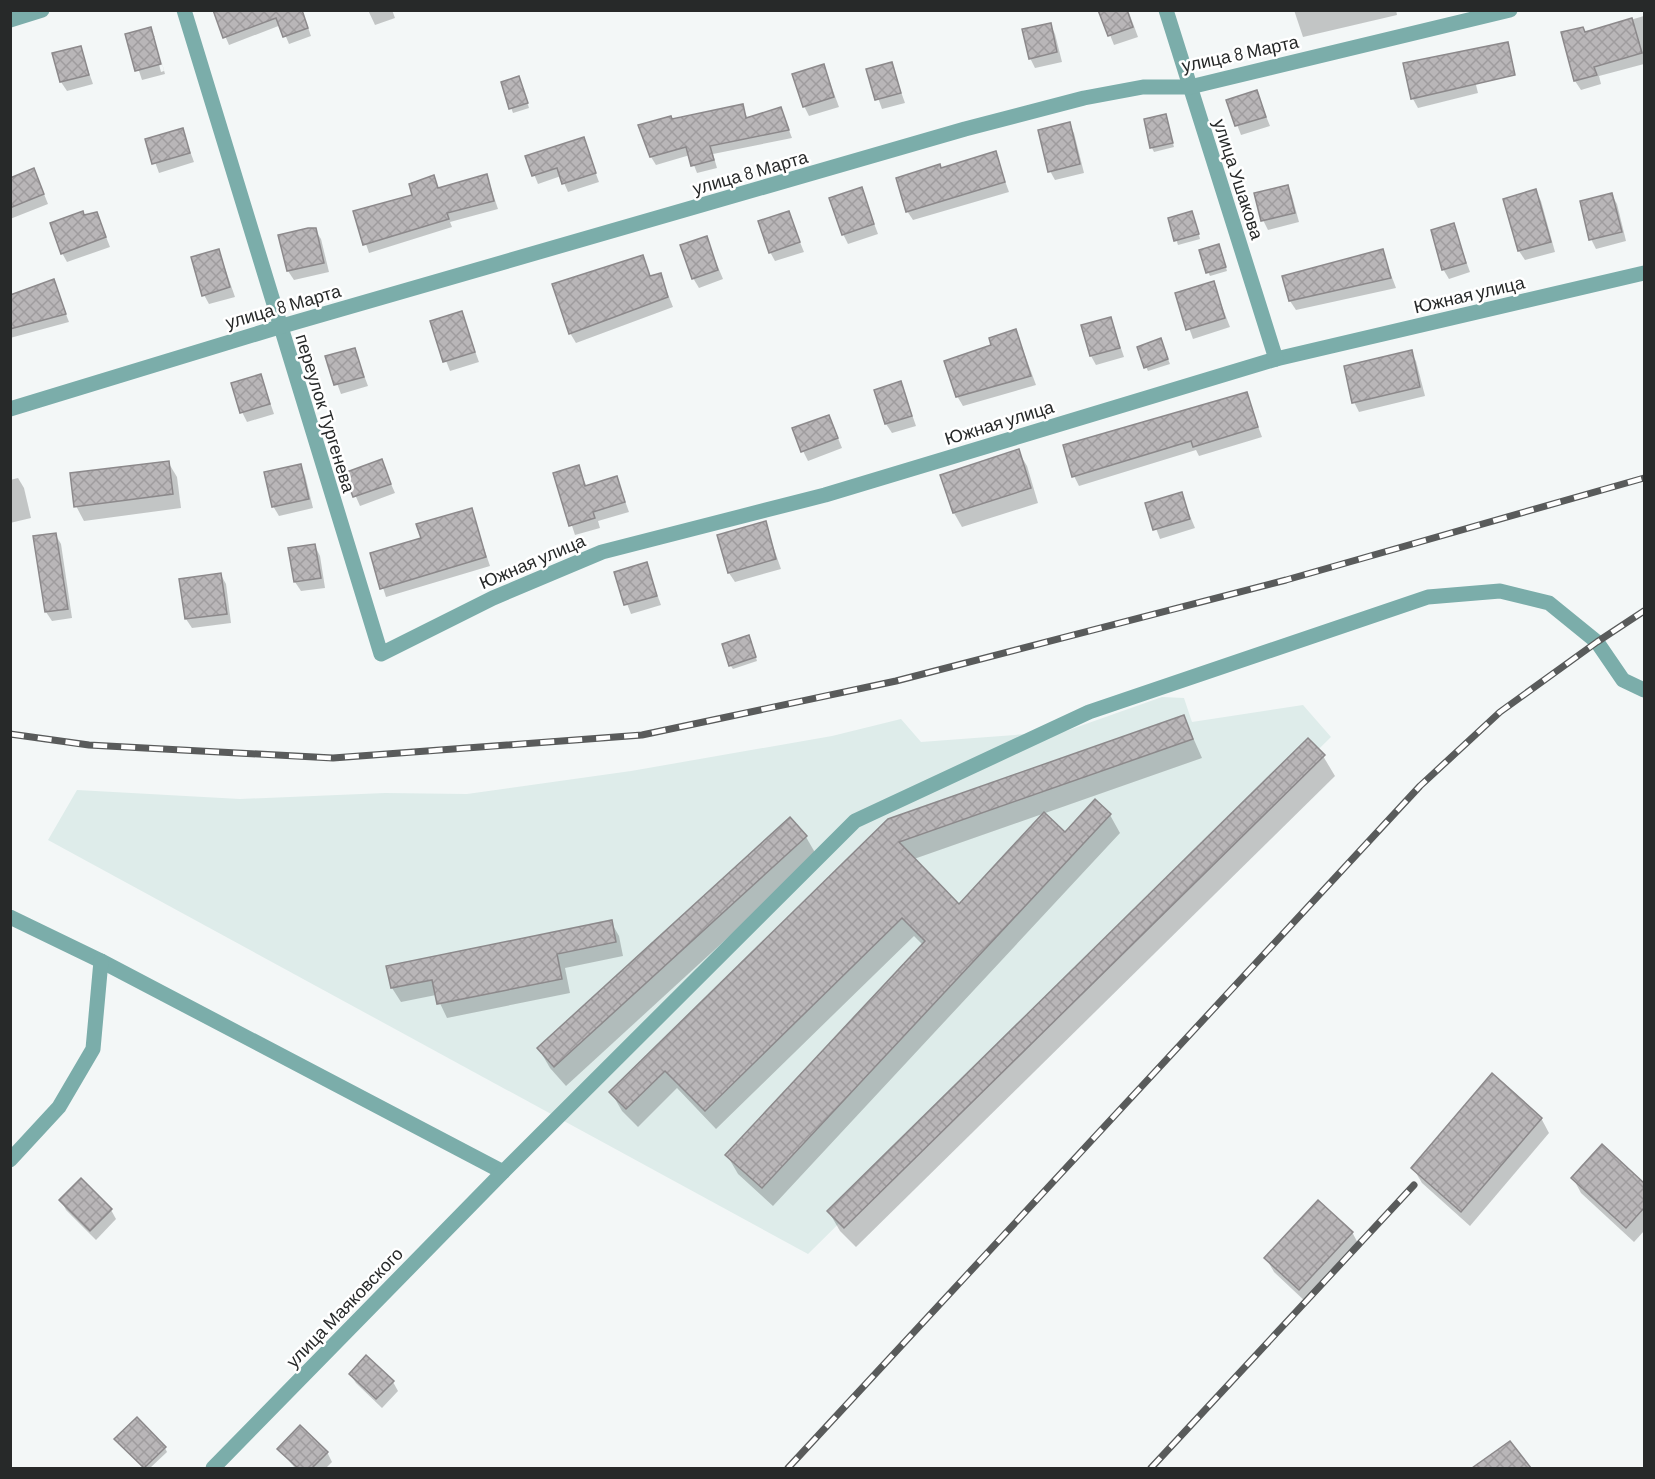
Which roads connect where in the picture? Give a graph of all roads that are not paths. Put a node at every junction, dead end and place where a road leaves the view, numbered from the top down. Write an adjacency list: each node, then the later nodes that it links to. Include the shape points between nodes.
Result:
1 (42, 10): 5 (street)
2 (184, 10): 8 (street, переулок Тургенева)
3 (1166, 10): 6 (street, улица Ушакова)
4 (1510, 10): 6 (street, улица 8 Марта)
5 (10, 20)
6 (1190, 87): 8 (street, улица 8 Марта, via 1143,87 1084,98 965,129); 9 (street, улица Ушакова)
7 (1644, 273): 9 (street, Южная улица)
8 (279, 327): 10 (street, улица 8 Марта); 11 (street, переулок Тургенева)
9 (1276, 359): 11 (street, Южная улица, via 825,495 602,552 493,598)
10 (10, 409)
11 (381, 654)
12 (1644, 690): 16 (street, улица Маяковского, via 1623,680 1596,642 1549,603 1500,591 1428,597 1089,712 855,821)
13 (10, 917): 14 (street)
14 (101, 961): 15 (street, via 93,1049 58,1107); 16 (street)
15 (10, 1160)
16 (503, 1172): 17 (street, улица Маяковского)
17 (213, 1468)

